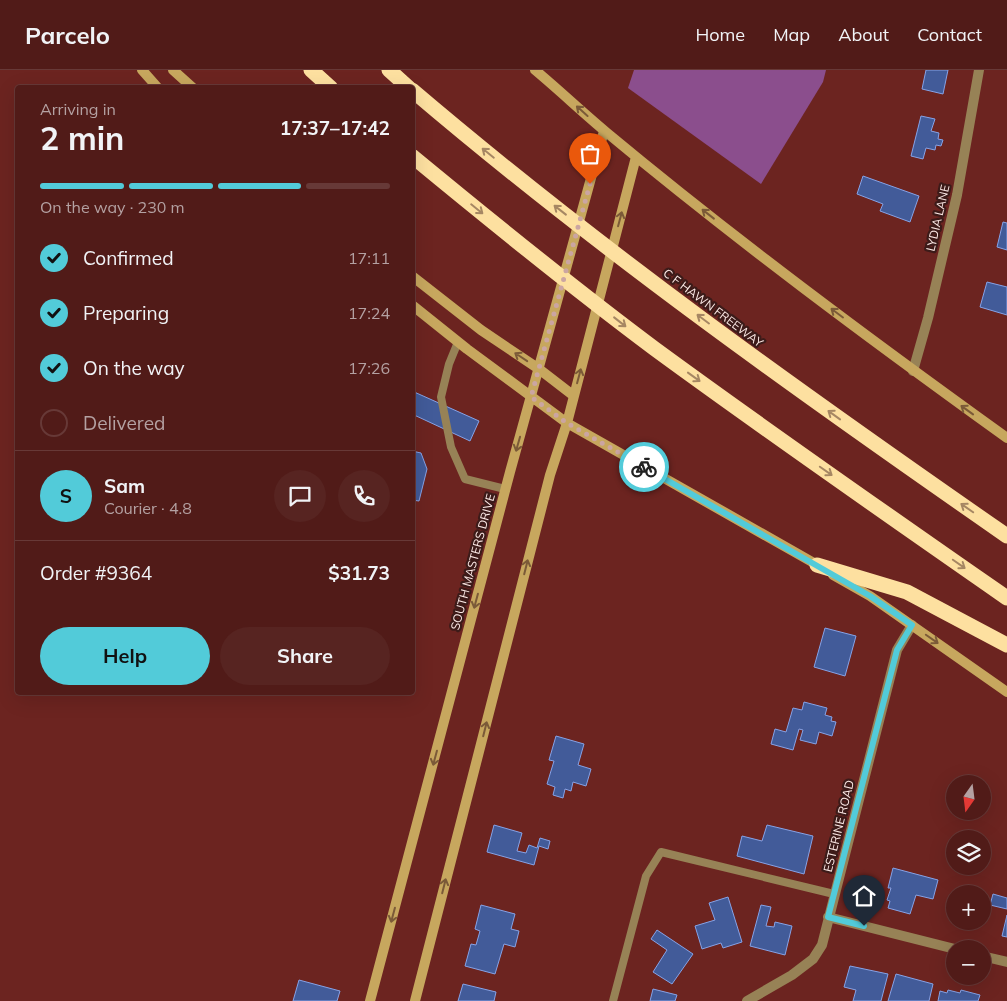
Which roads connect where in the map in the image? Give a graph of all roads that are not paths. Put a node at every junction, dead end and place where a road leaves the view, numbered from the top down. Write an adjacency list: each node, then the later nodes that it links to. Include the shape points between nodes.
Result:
1 (142, 70): 7 (main road)
2 (173, 70): 8 (main road)
3 (311, 70): 9 (highway)
4 (388, 70): 10 (highway)
5 (535, 70): 12 (main road, one-way to 5)
6 (979, 70): 19 (street, LYDIA LANE, via 957,195)
7 (155, 85)
8 (190, 85)
9 (328, 85)
10 (406, 85)
11 (415, 92): 25 (highway, C F HAWN FREEWAY, one-way to 11, via 668,293 526,184)
12 (604, 131): 13 (main road); 18 (main road, SOUTH MASTERS DRIVE)
13 (636, 157): 19 (main road, one-way to 13); 20 (main road, one-way to 13)
14 (415, 158): 27 (highway, one-way to 27, via 654,348)
15 (415, 278): 18 (main road, one-way to 15)
16 (415, 307): 17 (main road)
17 (458, 342): 21 (main road); 24 (lane, via 448,364 441,397 451,447 465,479)
18 (538, 369): 20 (main road); 21 (main road, SOUTH MASTERS DRIVE)
19 (913, 371): 23 (main road, one-way to 19)
20 (574, 396): 22 (main road)
21 (531, 397): 22 (main road); 24 (main road, SOUTH MASTERS DRIVE, one-way to 24)
22 (567, 423): 26 (main road); 37 (main road, one-way to 22, via 550,475)
23 (1007, 438)
24 (505, 489): 36 (main road, SOUTH MASTERS DRIVE, one-way to 36)
25 (1007, 536)
26 (817, 565): 28 (main road); 29 (highway, via 907,592)
27 (1007, 598)
28 (912, 625): 30 (main road, one-way to 30); 31 (street, ESTERINE ROAD, via 897,650)
29 (1007, 645)
30 (1007, 692)
31 (834, 894): 32 (street, ESTERINE ROAD); 38 (lane, via 661,852 646,876)
32 (828, 917): 33 (street); 39 (street, ESTERINE ROAD, via 822,945 813,959)
33 (946, 947)
34 (991, 958): 35 (street)
35 (1007, 962)
36 (370, 1001)
37 (415, 1001)
38 (613, 1001)
39 (747, 1001)

